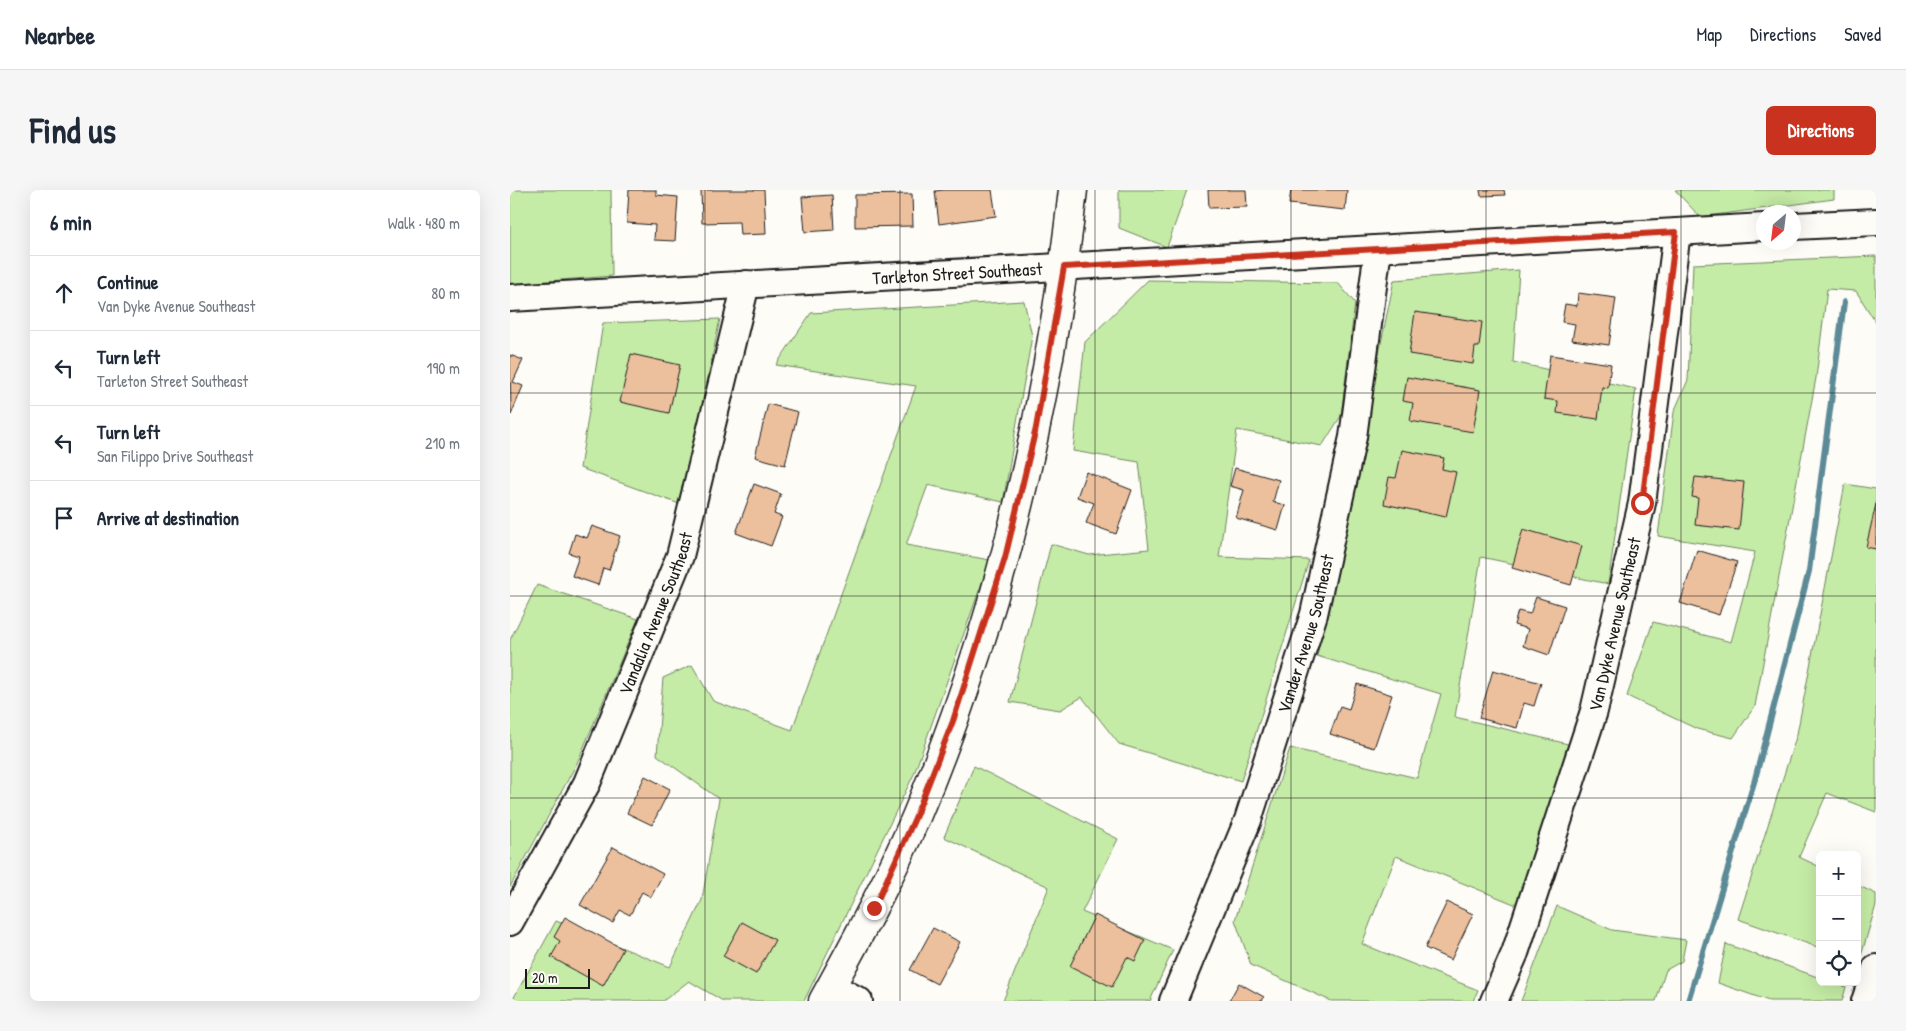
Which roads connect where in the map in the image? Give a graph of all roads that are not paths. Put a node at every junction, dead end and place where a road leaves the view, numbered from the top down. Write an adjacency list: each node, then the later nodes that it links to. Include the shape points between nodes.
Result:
1 (1073, 190): 7 (street)
2 (1876, 222): 3 (street)
3 (1801, 226)
4 (1756, 228): 5 (street, Tarleton Street Southeast)
5 (1676, 232): 6 (street, Tarleton Street Southeast); 15 (street, Van Dyke Avenue Southeast, via 1642,503 1596,702 1515,953)
6 (1378, 249): 7 (street, Tarleton Street Southeast); 14 (street, Vander Avenue Southeast, via 1353,437 1314,614 1248,820)
7 (1064, 267): 8 (street, Tarleton Street Southeast); 12 (street, via 1036,428 1005,558 953,721 915,818 874,908)
8 (746, 284): 9 (street, Tarleton Street Southeast); 10 (street, Vandalia Avenue Southeast, via 680,556 587,783)
9 (510, 298)
10 (510, 922)
11 (1876, 968): 16 (street)
12 (827, 993): 13 (street)
13 (859, 1001)
14 (1173, 1001)
15 (1494, 1001)
16 (1865, 1001)

